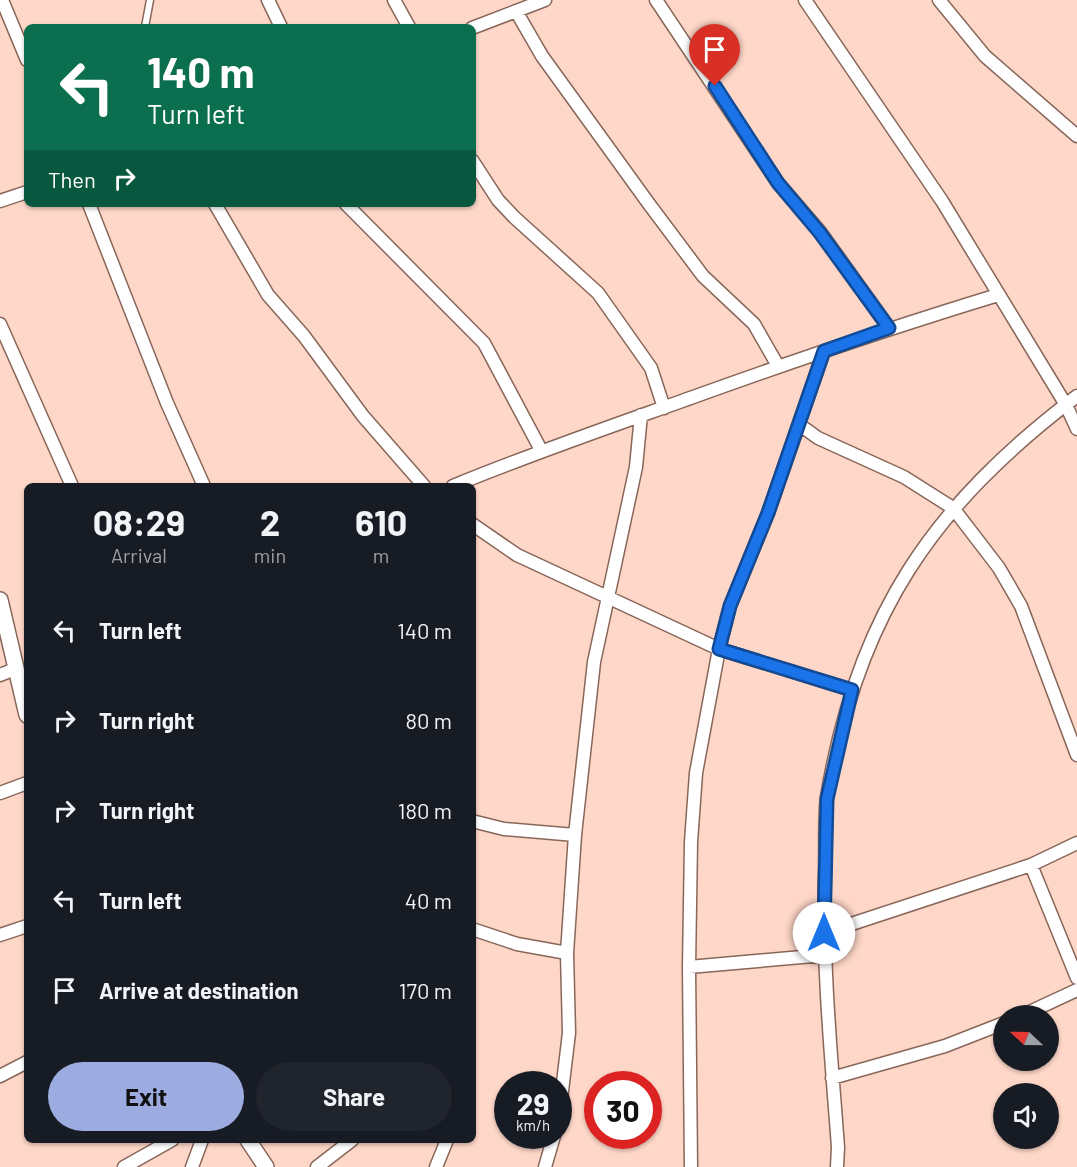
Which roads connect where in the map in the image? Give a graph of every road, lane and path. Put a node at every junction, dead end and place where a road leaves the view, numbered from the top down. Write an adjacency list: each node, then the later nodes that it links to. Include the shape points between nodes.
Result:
1 (2, 0): 14 (street)
2 (150, 0): 10 (lane)
3 (268, 0): 11 (street)
4 (394, 0): 12 (street)
5 (545, 0): 9 (street)
6 (656, 0): 24 (street, via 778,183)
7 (805, 0): 22 (street, via 942,201)
8 (939, 0): 15 (street, via 984,56)
9 (516, 11): 13 (street); 26 (street, via 542,56 649,204 710,283 754,324)
10 (146, 24)
11 (280, 24)
12 (407, 24)
13 (476, 26)
14 (24, 53)
15 (1077, 136)
16 (476, 166): 29 (street, via 514,217 598,293 646,359)
17 (24, 193): 18 (street)
18 (0, 201)
19 (90, 207): 35 (street)
20 (217, 207): 36 (street, via 268,295)
21 (349, 207): 33 (street, via 484,343)
22 (998, 295): 24 (street); 28 (street)
23 (0, 324): 34 (street)
24 (889, 328): 25 (street)
25 (824, 351): 26 (street); 31 (street)
26 (778, 366): 29 (street)
27 (1077, 396): 28 (street)
28 (1066, 405): 32 (street); 38 (street, via 1002,459)
29 (664, 408): 30 (street)
30 (641, 415): 33 (street); 40 (street, via 636,467)
31 (800, 425): 38 (street, via 818,438 904,477); 42 (street, via 730,606)
32 (1077, 429)
33 (541, 450): 37 (street)
34 (71, 483)
35 (203, 483)
36 (421, 483)
37 (460, 483)
38 (953, 508): 45 (street, via 906,573 878,621); 47 (street, via 999,568 1021,606)
39 (476, 527): 40 (street, via 517,555)
40 (608, 596): 42 (street); 51 (street, via 594,662)
41 (0, 600): 43 (street)
42 (719, 649): 45 (street); 60 (street, via 696,773)
43 (15, 669): 44 (street); 46 (street)
44 (0, 675)
45 (852, 690): 56 (street, via 827,799)
46 (24, 704)
47 (1077, 755)
48 (24, 784): 49 (street)
49 (0, 793)
50 (476, 822): 51 (street, via 504,829)
51 (575, 835): 58 (street)
52 (1077, 843): 53 (street)
53 (1032, 865): 56 (street); 61 (street)
54 (24, 927): 57 (street)
55 (476, 930): 58 (street, via 517,944)
56 (824, 933): 59 (street)
57 (0, 935)
58 (567, 953): 66 (street, via 569,1033)
59 (825, 955): 60 (street); 68 (street)
60 (689, 967): 81 (street)
61 (1077, 978)
62 (1077, 990): 63 (street)
63 (1045, 1005)
64 (993, 1027): 68 (street, via 945,1046)
65 (24, 1064): 67 (street)
66 (564, 1071)
67 (0, 1076)
68 (832, 1078): 82 (street)
69 (167, 1143): 75 (street)
70 (201, 1143): 76 (street)
71 (250, 1143): 77 (street)
72 (348, 1143): 78 (street)
73 (446, 1143): 79 (street)
74 (550, 1149): 80 (street)
75 (124, 1167)
76 (192, 1167)
77 (266, 1167)
78 (317, 1167)
79 (436, 1167)
80 (545, 1167)
81 (691, 1167)
82 (837, 1167)

